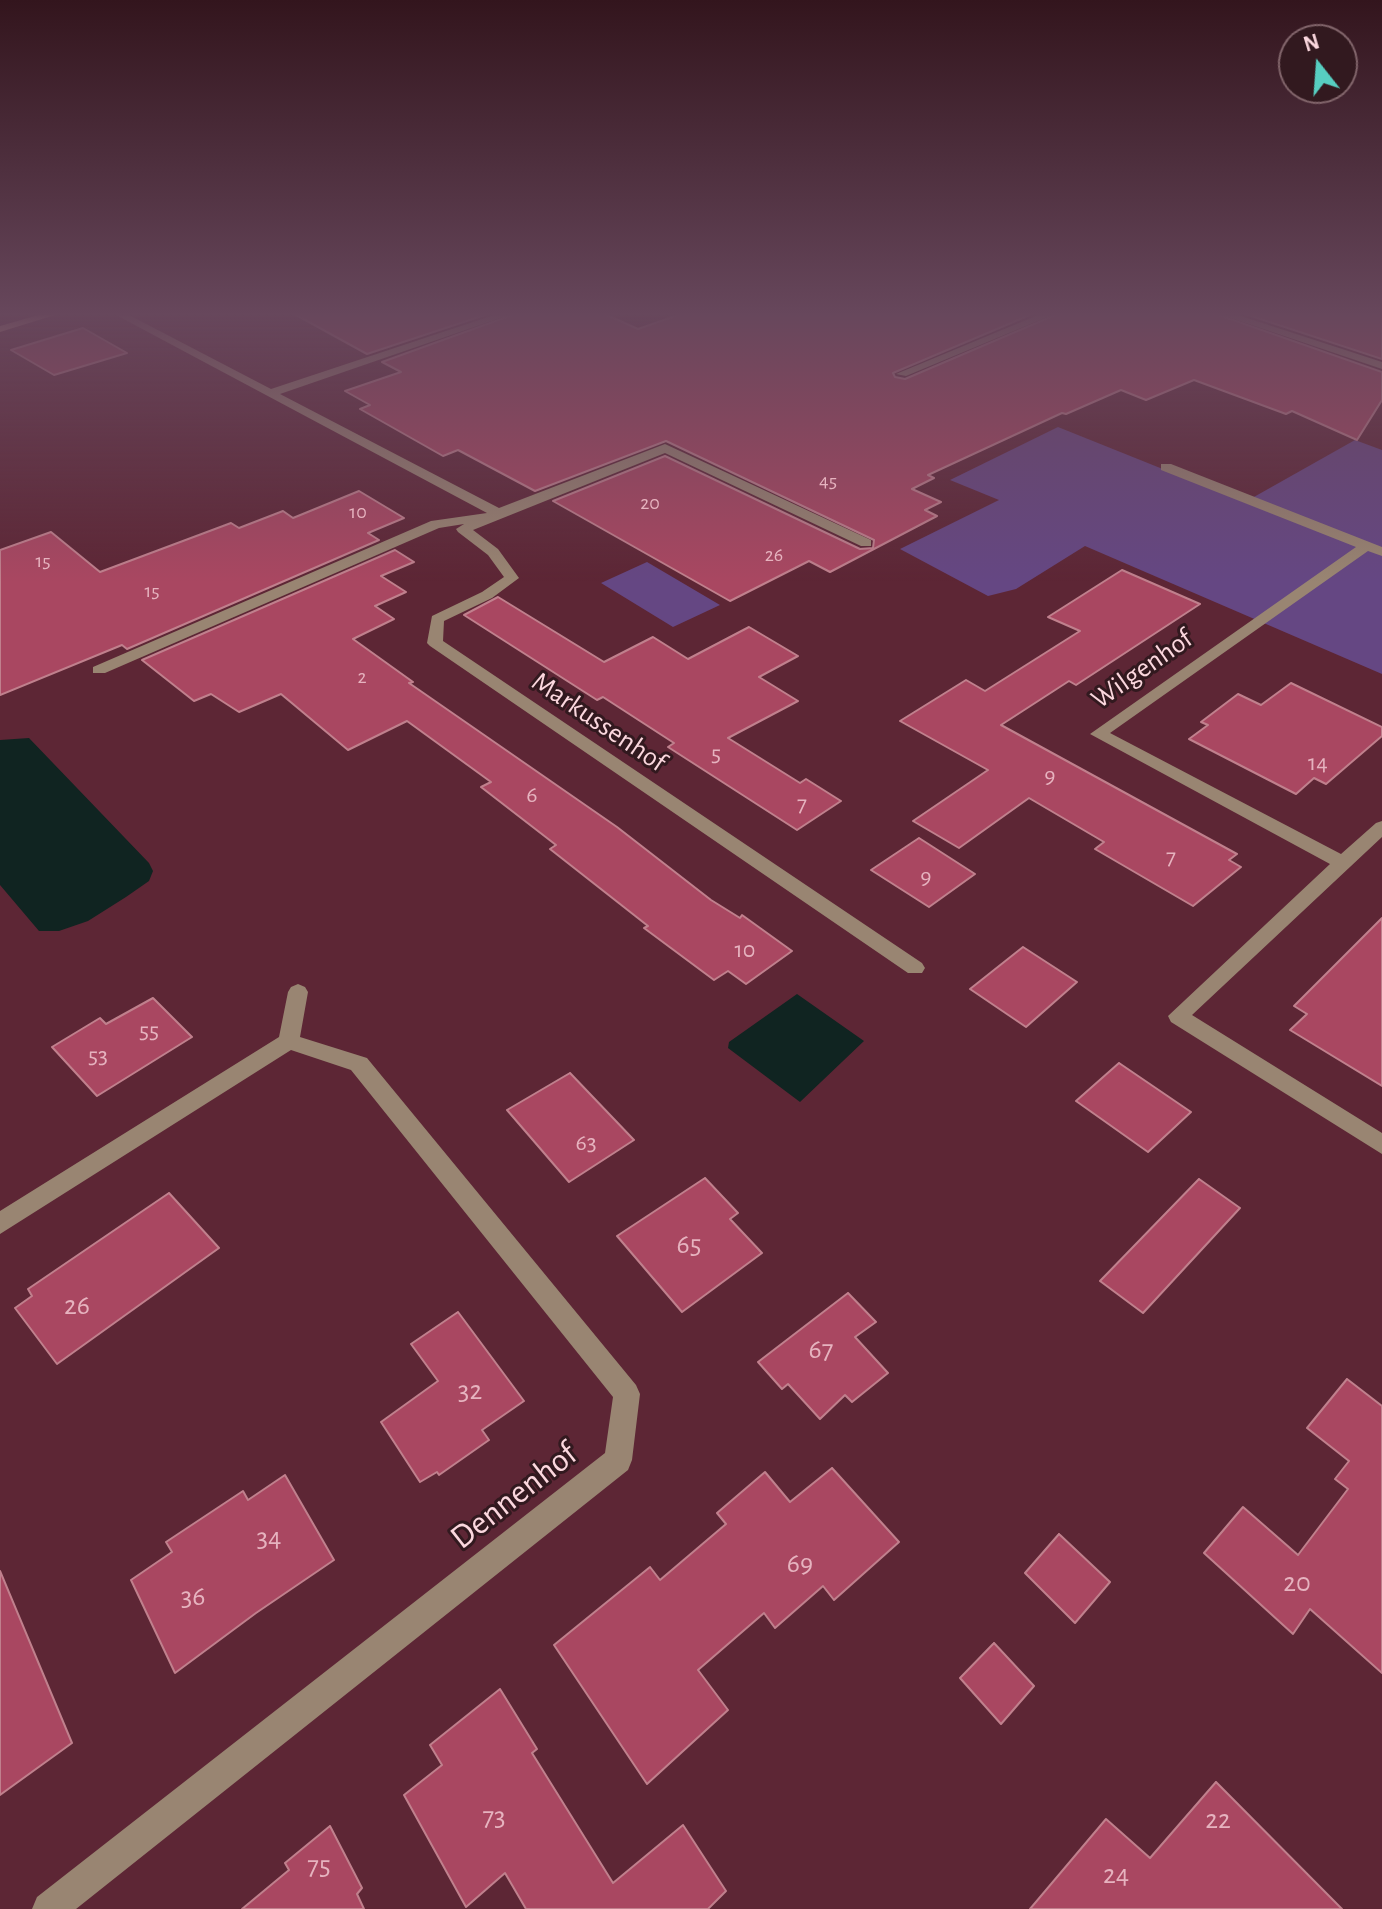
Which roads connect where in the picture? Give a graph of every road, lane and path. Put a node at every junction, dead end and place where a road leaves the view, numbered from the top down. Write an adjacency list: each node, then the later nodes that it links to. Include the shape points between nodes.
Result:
1 (287, 404): 3 (street)
2 (1166, 467): 5 (street, Wilgenhof)
3 (498, 513): 4 (street, via 665,448); 6 (street, via 436,524); 9 (street, Markussenhof, via 463,529 493,552 512,578 437,619 435,643)
4 (866, 543)
5 (1374, 549): 8 (street, Wilgenhof, via 1098,734)
6 (99, 670)
7 (1382, 827): 8 (street)
8 (1343, 863): 12 (street, via 1178,1016)
9 (915, 968)
10 (298, 992): 11 (street)
11 (289, 1041): 13 (street); 14 (street, Dennenhof, via 359,1064 627,1394 618,1460)
12 (1382, 1145)
13 (0, 1224)
14 (49, 1909)

